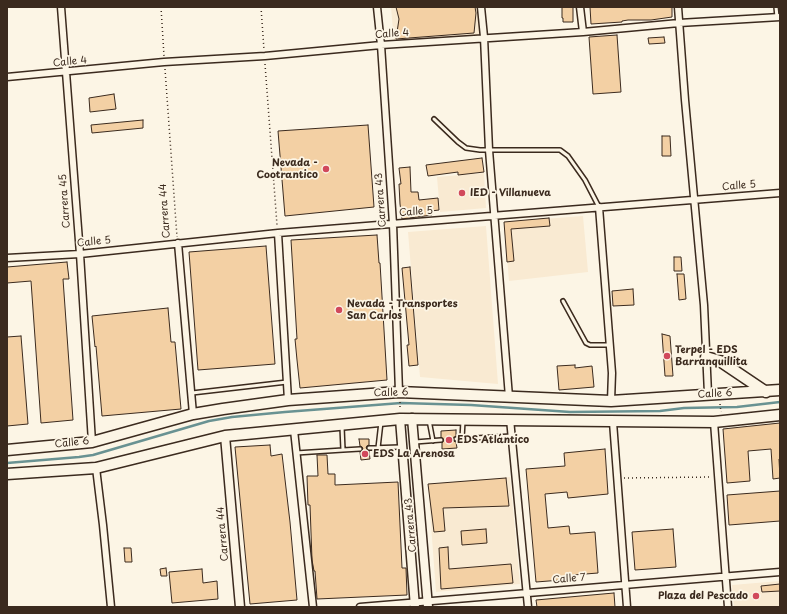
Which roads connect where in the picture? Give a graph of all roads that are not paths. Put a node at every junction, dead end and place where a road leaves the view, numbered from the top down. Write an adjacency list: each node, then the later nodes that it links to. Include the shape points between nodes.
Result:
1 (61, 7): 12 (street, Carrera 45)
2 (376, 7): 11 (street, Carrera 43)
3 (481, 7): 10 (street)
4 (580, 7): 9 (street)
5 (678, 7): 8 (street)
6 (776, 7): 7 (lane)
7 (778, 17): 8 (street, Calle 4)
8 (679, 23): 9 (street, Calle 4); 17 (street)
9 (582, 32): 10 (street, Calle 4)
10 (484, 37): 11 (street, Calle 4); 15 (street)
11 (381, 45): 12 (street, Calle 4); 20 (street, Carrera 43)
12 (66, 72): 13 (street, Calle 4); 23 (street, Carrera 45)
13 (7, 78)
14 (434, 119): 15 (lane, via 466,148)
15 (489, 150): 18 (lane, via 560,150 568,156 586,180); 19 (street)
16 (780, 193): 17 (street, Calle 5)
17 (694, 200): 18 (street, Calle 5); 27 (street)
18 (600, 207): 19 (street, Calle 5); 26 (street)
19 (494, 216): 20 (street, Calle 5); 34 (street)
20 (393, 224): 21 (street, Calle 5); 33 (street, Carrera 43)
21 (278, 233): 22 (street, Calle 5); 28 (street)
22 (178, 243): 23 (street, Calle 5); 31 (street, Carrera 44)
23 (80, 254): 24 (street, Calle 5); 55 (street, Carrera 45)
24 (7, 258)
25 (563, 301): 26 (lane, via 586,343)
26 (610, 346): 36 (street)
27 (706, 357): 30 (main road, via 720,361); 32 (street)
28 (287, 382): 31 (lane); 35 (street)
29 (780, 390): 30 (main road, Calle 6)
30 (766, 392): 32 (main road, Calle 6)
31 (191, 394): 37 (street, Carrera 44)
32 (708, 394): 36 (main road, Calle 6)
33 (400, 396): 34 (main road, Calle 6); 35 (main road, Calle 6)
34 (509, 397): 36 (main road, Calle 6)
35 (288, 400): 37 (main road, Calle 6)
36 (611, 401)
37 (193, 414): 55 (main road, Calle 6)
38 (780, 415): 46 (main road)
39 (412, 418): 40 (main road); 41 (main road); 56 (street, Carrera 43)
40 (429, 418): 42 (main road); 54 (lane)
41 (400, 419): 44 (main road); 57 (street, Carrera 43)
42 (463, 419): 43 (main road); 52 (lane)
43 (510, 420): 45 (main road); 50 (street)
44 (381, 421): 47 (main road); 59 (lane)
45 (613, 422): 46 (main road); 68 (street)
46 (714, 422): 67 (street)
47 (341, 425): 48 (main road); 62 (lane)
48 (294, 430): 49 (main road); 63 (street)
49 (225, 436): 64 (main road); 73 (street, Carrera 44)
50 (512, 436): 52 (lane); 69 (street)
51 (456, 439): 52 (lane)
52 (462, 439)
53 (442, 440): 54 (lane)
54 (433, 441): 56 (lane)
55 (92, 442): 61 (main road, Calle 6)
56 (413, 442): 71 (street, Carrera 43)
57 (402, 447): 59 (lane); 70 (street, Carrera 43)
58 (369, 448): 59 (lane)
59 (378, 448)
60 (360, 449): 62 (lane)
61 (7, 450)
62 (343, 450): 63 (lane)
63 (296, 453): 74 (street)
64 (96, 468): 65 (main road); 72 (street)
65 (7, 474)
66 (780, 572): 67 (street, Calle 7)
67 (725, 577): 68 (street, Calle 7); 78 (street)
68 (625, 584): 69 (street, Calle 7); 77 (street)
69 (527, 593): 71 (street, Calle 7); 76 (street)
70 (415, 605): 71 (street, Calle 7); 75 (street, Calle 7)
71 (428, 605)
72 (111, 607)
73 (240, 607)
74 (312, 607)
75 (360, 607)
76 (528, 607)
77 (627, 607)
78 (728, 607)

